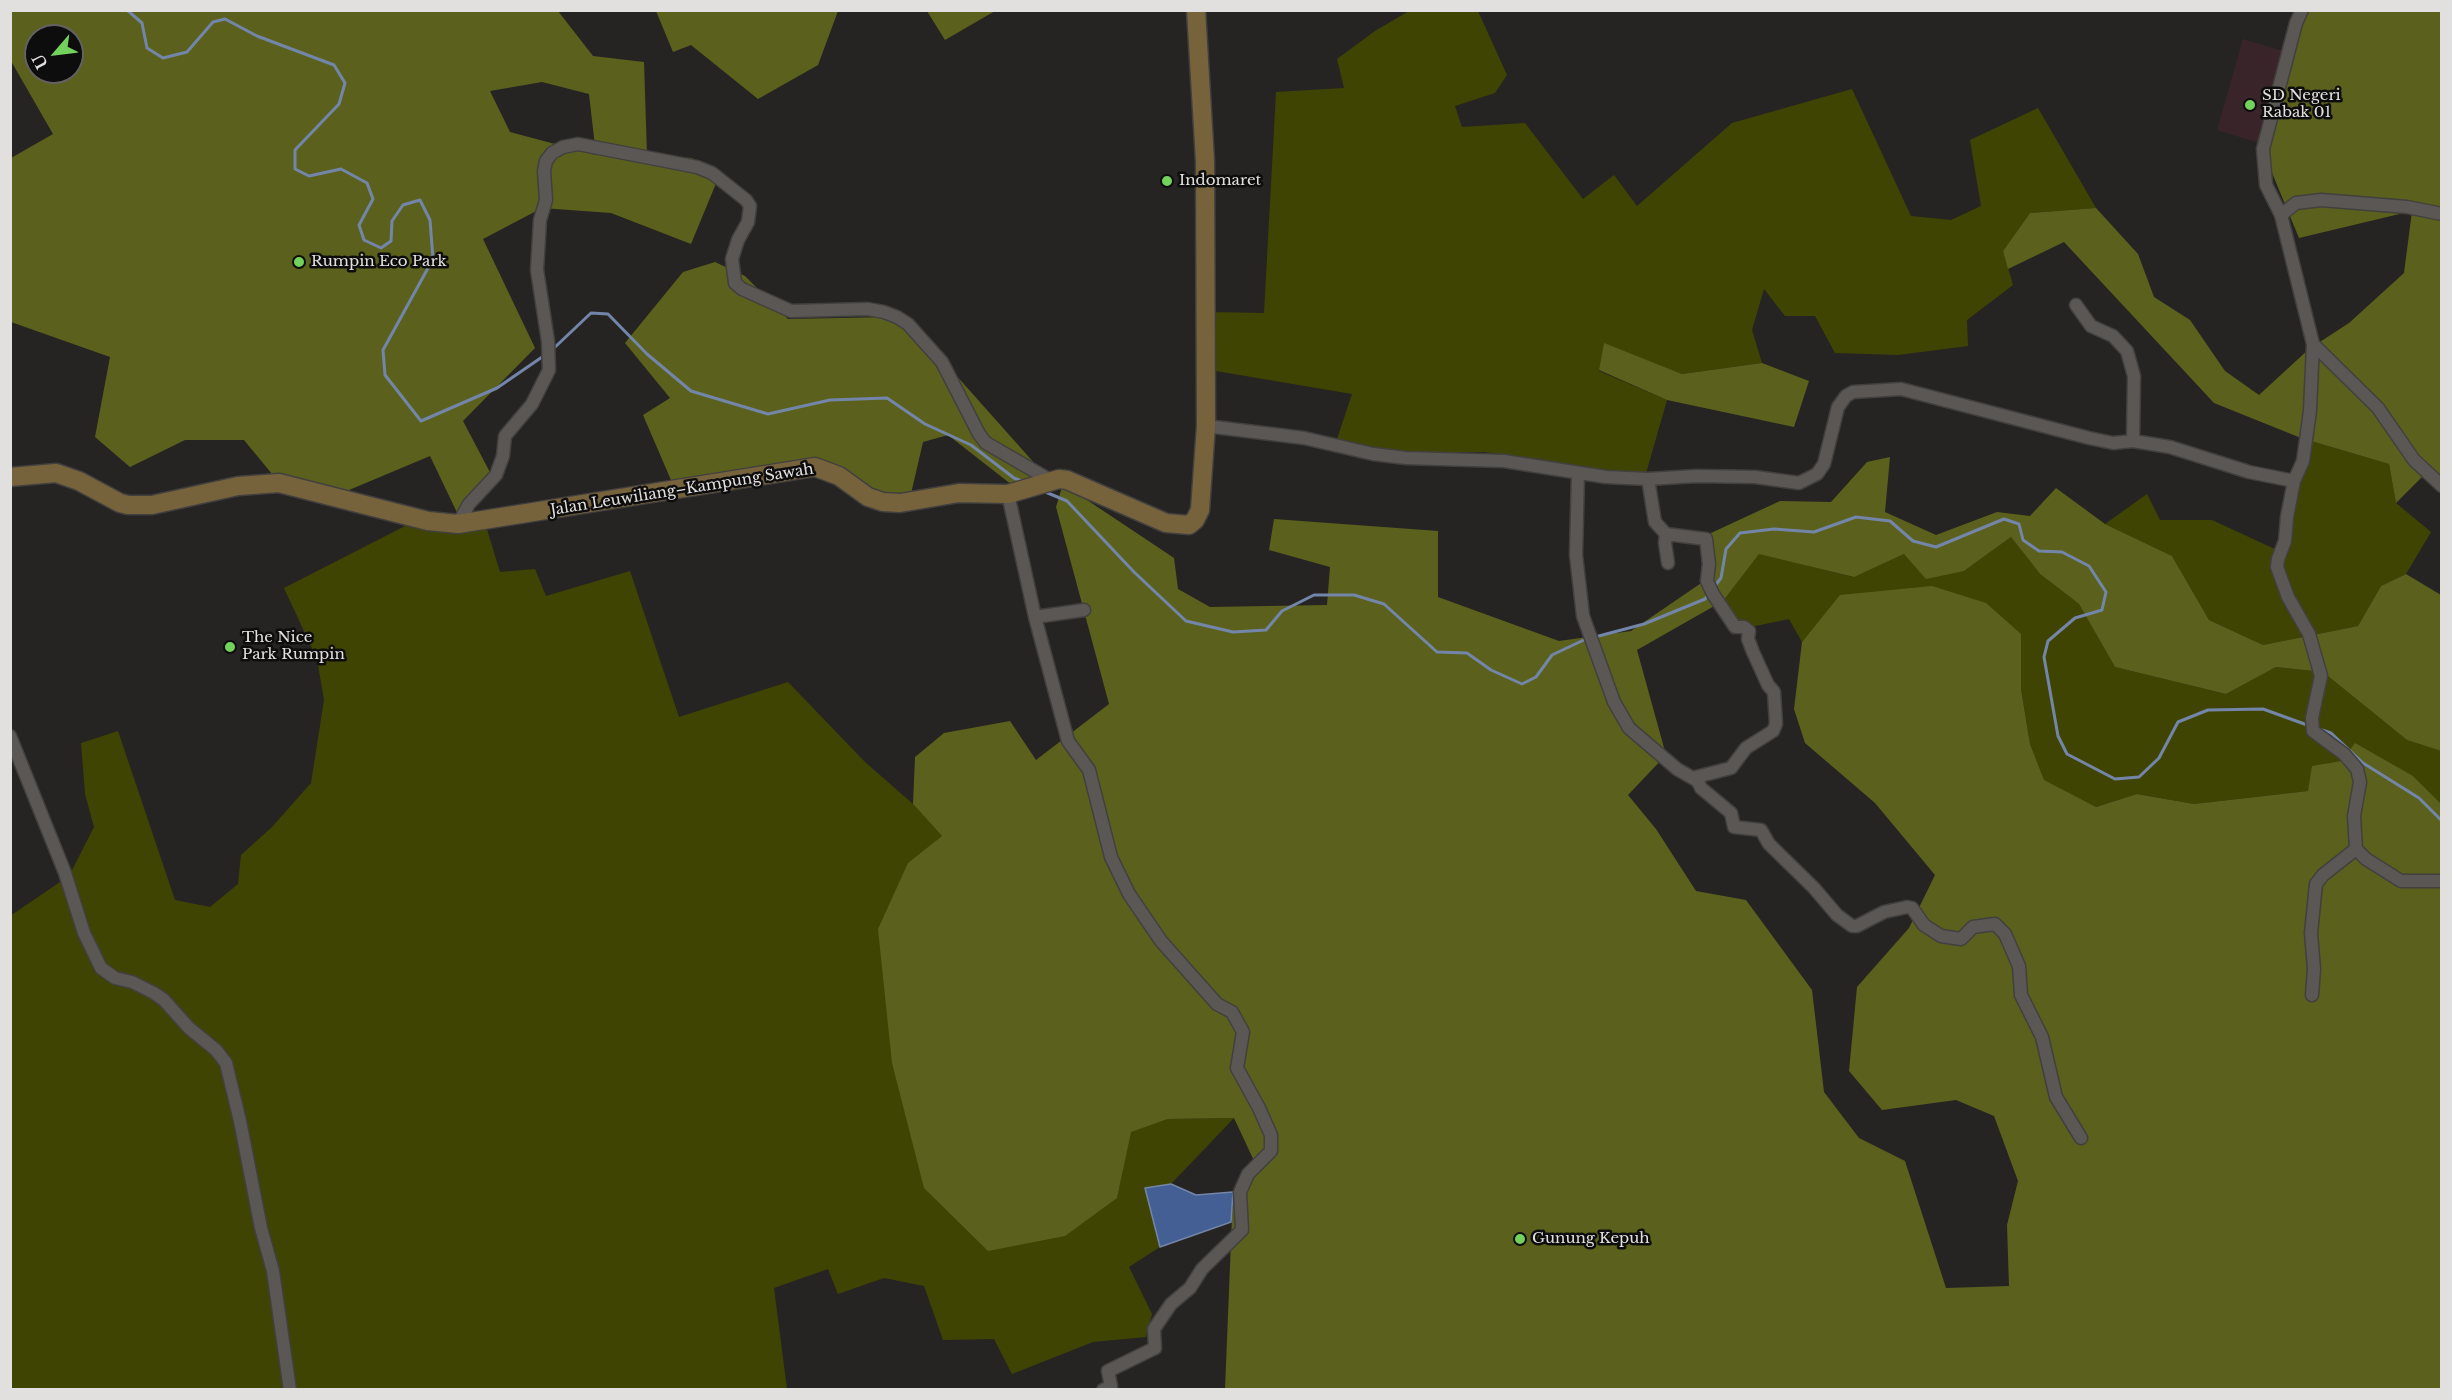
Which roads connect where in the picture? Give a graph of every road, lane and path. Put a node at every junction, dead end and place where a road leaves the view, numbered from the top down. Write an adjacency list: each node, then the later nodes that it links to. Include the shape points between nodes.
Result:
1 (1196, 10): 7 (main road, via 1205,161)
2 (2302, 10): 4 (street, via 2263,149 2266,185)
3 (2442, 214): 4 (street, via 2321,200 2296,203)
4 (2281, 215): 6 (street)
5 (2076, 305): 8 (street, via 2091,326 2113,336 2127,351 2134,376)
6 (2313, 344): 13 (street, via 2310,411 2303,461); 14 (street, via 2378,408 2414,460)
7 (1206, 426): 9 (street, via 1304,438 1373,454 1504,461); 12 (main road, via 1200,510 1189,525 1166,523 1067,480)
8 (2133, 441): 11 (street, via 2113,443 2089,438 1901,390 1869,390 1853,392 1841,401 1824,464 1805,482 1755,477); 13 (street, via 2170,447 2249,472)
9 (1578, 473): 11 (street); 23 (street, via 1577,567 1583,616 1614,702 1629,728 1677,770)
10 (10, 477): 16 (main road, Jalan Leuwiliang–Kampung Sawah, via 56,473 128,505 152,505 238,486 279,483 428,521)
11 (1648, 479): 17 (street, via 1655,522)
12 (1047, 481): 15 (main road, Jalan Leuwiliang–Kampung Sawah); 16 (street, via 986,442 942,362 897,317 868,309 791,311 735,283 732,259 748,222 750,206 712,173 578,144 552,153 544,171 546,200 540,220 537,270 549,370 532,404 505,436 496,475 469,504)
13 (2294, 481): 24 (street, via 2277,567 2288,597 2309,634 2321,676 2313,731 2344,754 2357,770 2360,782 2354,816)
14 (2442, 486)
15 (1016, 493): 16 (main road, Jalan Leuwiliang–Kampung Sawah, via 959,493 883,502 815,467); 20 (street)
16 (459, 524)
17 (1666, 534): 18 (street); 23 (street, via 1706,539 1707,581 1735,627 1749,631 1753,652 1774,692 1776,724 1768,735 1746,748 1731,768 1700,774)
18 (1668, 563)
19 (1084, 609): 20 (street)
20 (1035, 617): 29 (street, via 1068,741 1089,770 1112,857 1129,894 1161,941 1217,1004 1232,1012 1243,1032 1237,1068 1271,1136 1271,1151 1248,1174 1240,1192 1242,1230 1171,1304 1154,1329 1155,1348 1108,1371 1111,1386)
21 (10, 736): 22 (street)
22 (15, 759): 28 (street, via 65,873 100,968 164,1000 226,1063 273,1271)
23 (1696, 780): 27 (street, via 1731,813 1734,827 1761,830 1769,844 1852,926 1907,907 1941,936 1961,939 1973,927 1995,924 2005,934 2019,966 2020,995 2042,1037 2056,1097)
24 (2356, 849): 25 (street, via 2401,881); 26 (street, via 2316,884 2311,933)
25 (2442, 881)
26 (2312, 994)
27 (2082, 1138)
28 (290, 1389)
29 (1103, 1389)

